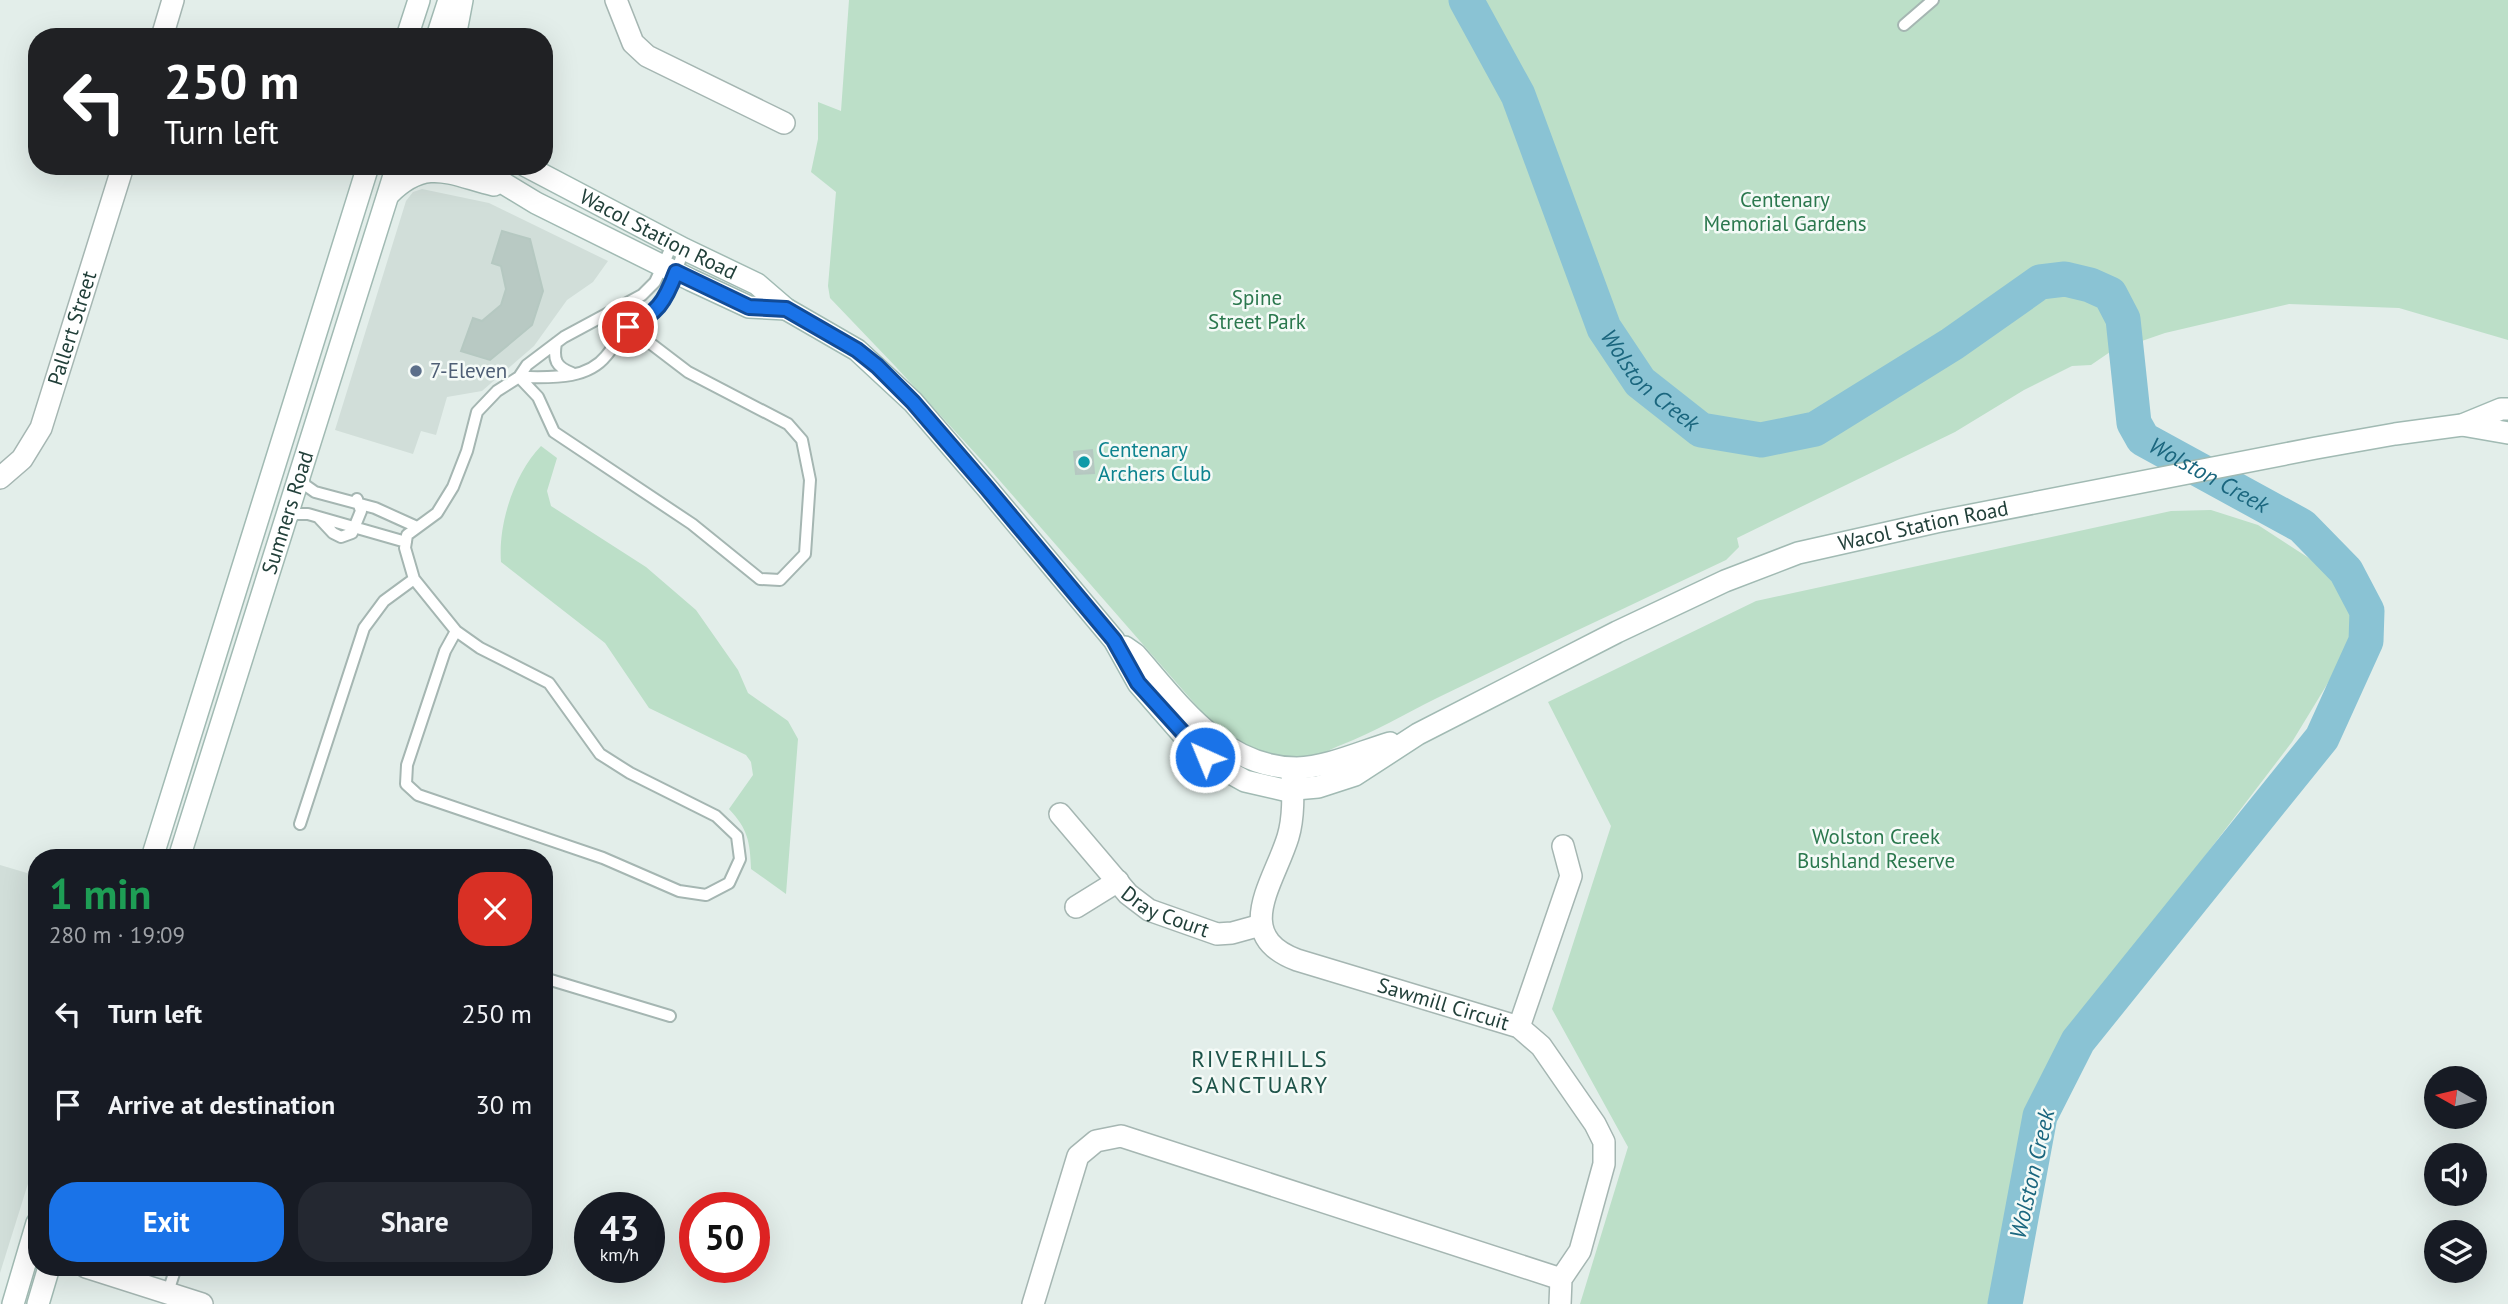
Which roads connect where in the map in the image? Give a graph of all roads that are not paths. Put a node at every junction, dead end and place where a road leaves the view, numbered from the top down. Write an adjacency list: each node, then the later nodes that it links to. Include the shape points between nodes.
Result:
1 (173, 0): 8 (street)
2 (419, 0): 9 (street)
3 (449, 0): 10 (street)
4 (462, 0): 11 (street)
5 (616, 0): 12 (street, via 632,43 647,56)
6 (1933, 0): 7 (lane)
7 (1904, 24)
8 (165, 28)
9 (410, 28)
10 (441, 28)
11 (456, 28)
12 (784, 124)
13 (120, 175): 33 (street, Pallert Street, via 41,428 22,459)
14 (365, 175): 45 (street, Sumners Road)
15 (394, 175): 21 (street, Sumners Road)
16 (414, 175): 21 (street)
17 (456, 175): 20 (street)
18 (489, 175): 20 (street, Wacol Station Road)
19 (543, 175): 22 (street, Wacol Station Road)
20 (513, 190): 23 (street, Wacol Station Road)
21 (388, 194): 32 (street, Sumners Road)
22 (679, 246): 23 (lane); 24 (street, Wacol Station Road, via 757,284)
23 (670, 269): 24 (street, Wacol Station Road, via 749,307); 25 (lane, via 642,295); 27 (lane, via 658,309 628,327 591,370)
24 (786, 309): 41 (street, Wacol Station Road, via 857,350 904,393 1114,640 1138,683 1205,757 1245,781 1284,790)
25 (556, 343): 27 (lane, via 554,357 560,368); 28 (lane)
26 (650, 343): 28 (lane, via 688,372 788,424 802,440 810,480 805,554 780,580 760,579 692,524 554,432 538,397)
27 (574, 374): 28 (lane)
28 (519, 377): 36 (lane, via 477,412 453,487 437,513)
29 (2508, 409): 30 (street, Wacol Station Road)
30 (2462, 425): 31 (street, Wacol Station Road); 41 (street, Wacol Station Road, via 2316,448 1923,524 1798,553 1642,620 1418,734 1354,775 1318,787)
31 (2508, 433)
32 (302, 474): 34 (lane, via 305,485 315,492); 35 (street, Sumners Road)
33 (0, 478)
34 (359, 504): 36 (lane); 37 (lane)
35 (287, 519): 37 (lane, via 308,514); 46 (street, Sumners Road)
36 (417, 527): 38 (lane)
37 (355, 528): 38 (lane)
38 (406, 542): 39 (lane)
39 (414, 579): 40 (lane); 43 (lane, via 384,601 364,628)
40 (456, 631): 40 (lane, via 549,683 600,754 716,816 737,836 740,859 729,883 706,895 679,891 603,858 418,795 406,783 407,765 445,650)
41 (1292, 778): 49 (street, via 1288,835 1261,905)
42 (1060, 814): 47 (street, Dray Court)
43 (300, 824)
44 (1563, 846): 52 (street, via 1571,876)
45 (155, 849)
46 (182, 849)
47 (1118, 881): 48 (street, Dray Court); 49 (street, Dray Court, via 1149,910 1205,931 1232,933)
48 (1076, 907)
49 (1261, 925): 52 (street, Sawmill Circuit, via 1268,942 1281,954)
50 (553, 981): 51 (lane)
51 (670, 1016)
52 (1519, 1027): 57 (street, Sawmill Circuit, via 1541,1045 1604,1142 1604,1164 1580,1251)
53 (28, 1264): 59 (street)
54 (46, 1276): 60 (street)
55 (116, 1276): 58 (street)
56 (173, 1276): 58 (lane)
57 (1561, 1279): 62 (street, via 1121,1136 1096,1141 1078,1156); 63 (street)
58 (168, 1292): 61 (street)
59 (13, 1304)
60 (38, 1304)
61 (202, 1304)
62 (1033, 1304)
63 (1560, 1304)

